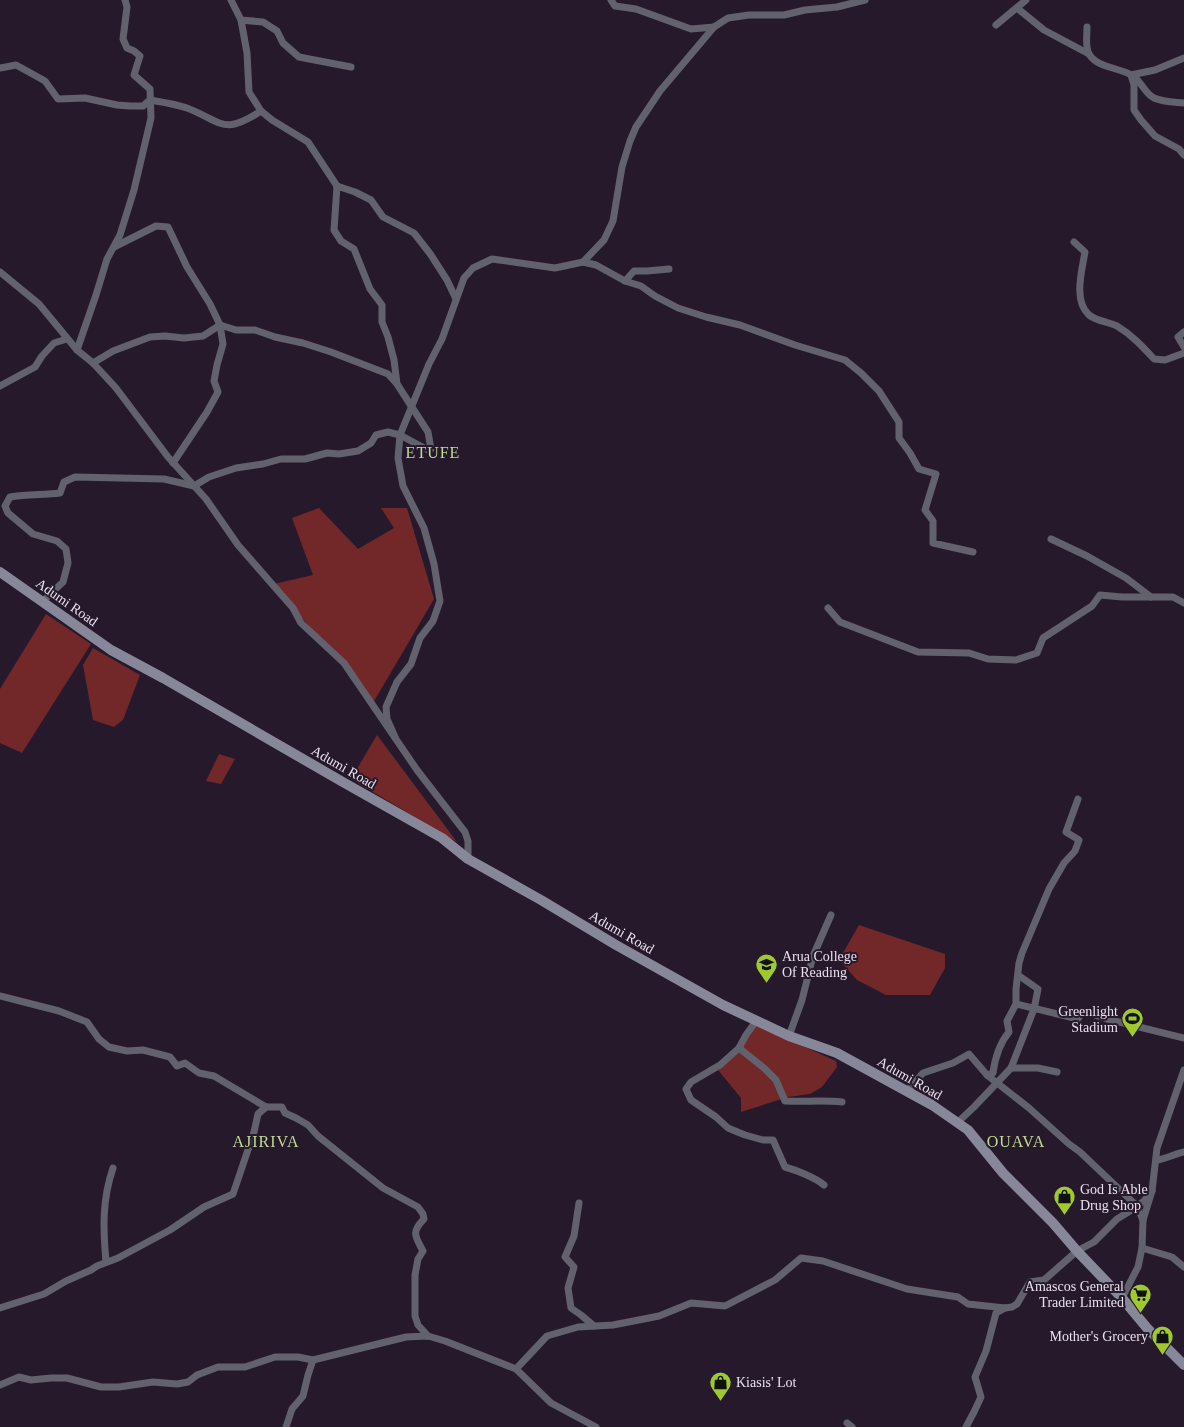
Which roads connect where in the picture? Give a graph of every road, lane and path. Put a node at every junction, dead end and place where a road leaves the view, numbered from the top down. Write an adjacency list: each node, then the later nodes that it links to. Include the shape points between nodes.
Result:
1 (125, 0): 16 (street, via 127,8 123,38 127,48 140,56 134,75 150,89)
2 (231, 0): 7 (street)
3 (611, 0): 9 (street, via 615,6 636,9 691,29)
4 (865, 0): 9 (street, via 837,8 805,10 784,15 728,18)
5 (1026, 0): 6 (street)
6 (1016, 8): 8 (street); 11 (street, via 1044,30)
7 (242, 20): 13 (street, via 263,22 277,31 283,43 299,57); 18 (street, via 249,92)
8 (996, 25)
9 (714, 27): 23 (street, via 660,91 636,127 622,167 613,221 604,240)
10 (1087, 27): 11 (street)
11 (1089, 54): 15 (street, via 1105,66)
12 (1184, 58): 15 (street, via 1155,70)
13 (351, 67)
14 (0, 68): 16 (street, via 16,65 45,81 58,99 85,98 130,106 143,106)
15 (1131, 75): 17 (street, via 1152,98); 19 (street, via 1134,85 1134,110 1155,136 1179,149)
16 (150, 100): 18 (street, via 187,108 218,123 232,126); 22 (street, via 151,118 143,157 120,235)
17 (1184, 103)
18 (261, 111): 20 (street, via 308,142)
19 (1184, 155)
20 (337, 186): 27 (street, via 371,200 383,217 414,233 432,255); 35 (street, via 334,230 341,241 354,249 370,288 382,305 382,322 394,360)
21 (1074, 242): 33 (street, via 1085,252 1079,286 1081,303 1089,315 1116,326 1134,338 1154,359 1165,360)
22 (114, 247): 28 (street, via 156,226 168,227); 32 (street, via 107,259)
23 (583, 262): 26 (street, via 596,265); 27 (street, via 555,268 492,259 473,268 464,278)
24 (669, 269): 26 (street, via 634,271)
25 (0, 272): 30 (street, via 39,304)
26 (626, 280): 42 (street, via 678,308 740,325 845,360 879,391 899,422 899,438 919,469 936,474 925,510 933,521 933,543)
27 (456, 300): 37 (street)
28 (220, 325): 34 (street, via 203,336 150,337 113,351); 35 (street, via 236,330 255,330 331,352 388,374); 39 (street, via 223,344 214,381 218,392)
29 (1184, 332): 31 (street, via 1178,337)
30 (67, 339): 32 (street); 36 (street, via 54,342 35,367)
31 (1184, 348)
32 (77, 350): 34 (street)
33 (1184, 353)
34 (92, 363): 39 (street, via 116,388)
35 (397, 384): 37 (street)
36 (0, 386)
37 (412, 407): 38 (street); 38 (street, via 428,432 432,449 424,449)
38 (400, 436): 40 (street, via 388,432 376,436 371,443 358,451 328,453 305,459 281,459 236,468 209,477); 48 (street, via 398,458 403,486 424,528 434,564 440,601 433,621 420,638 411,664 397,682 386,707 387,719)
39 (173, 463): 40 (street)
40 (194, 486): 45 (street, via 164,479 75,477 64,482 60,493 10,497 5,506 8,513 33,534 57,541 66,549 68,563 63,582); 48 (street, via 238,545 293,608 301,623 344,663)
41 (1051, 539): 44 (street, via 1120,574)
42 (972, 552)
43 (0, 572): 45 (main road, Adumi Road)
44 (1152, 597): 46 (street, via 1173,597); 47 (street, via 1100,595 1092,606 1043,638 1037,653 1016,660 988,659 969,653 918,652 840,622)
45 (42, 602): 50 (main road, Adumi Road, via 111,650 442,838)
46 (1184, 603)
47 (828, 608)
48 (395, 737): 50 (street, via 465,832)
49 (1078, 799): 52 (street, via 1066,832 1079,840 1075,851 1064,863 1049,889 1022,953)
50 (468, 859): 56 (main road, Adumi Road, via 612,943)
51 (831, 915): 57 (street, via 813,956 802,1000)
52 (1018, 975): 54 (street); 55 (street, via 1038,989)
53 (0, 996): 67 (street, via 59,1011 87,1022 99,1039 109,1047 126,1051 143,1050 170,1057 177,1066 184,1063 199,1073 214,1076)
54 (1016, 1004): 55 (street); 63 (street, via 1007,1021 1009,1032 994,1060 993,1073)
55 (1034, 1008): 58 (street, via 1078,1019 1083,1011); 60 (street)
56 (756, 1021): 57 (main road, Adumi Road); 59 (street)
57 (789, 1036): 65 (main road, Adumi Road, via 837,1053)
58 (1184, 1038)
59 (739, 1048): 66 (street, via 776,1080 785,1101); 72 (street, via 720,1065 691,1082 686,1089 691,1100 728,1128 745,1135 773,1140 785,1167 819,1180)
60 (1011, 1068): 62 (street, via 1038,1068); 64 (street)
61 (1184, 1070): 70 (street, via 1157,1148)
62 (1057, 1072)
63 (987, 1075): 64 (street); 65 (street, via 968,1054 953,1063 923,1073)
64 (997, 1084): 68 (street); 75 (street, via 1080,1152)
65 (907, 1091): 68 (main road, Adumi Road)
66 (842, 1102)
67 (266, 1107): 79 (street, via 258,1114 233,1194 204,1207 170,1230); 85 (street, via 282,1107 284,1113 308,1125 383,1188 418,1208 423,1214 424,1219 415,1230 423,1250 418,1259 415,1275 415,1316 418,1325)
68 (957, 1123): 78 (main road, Adumi Road, via 968,1130 1002,1173)
69 (1184, 1152): 70 (street)
70 (1157, 1160): 73 (street)
71 (113, 1168): 79 (street, via 105,1194)
72 (824, 1185)
73 (1152, 1191): 75 (street); 76 (street)
74 (579, 1203): 84 (street, via 574,1236 565,1257 574,1267 568,1288 571,1308)
75 (1137, 1206): 76 (street); 78 (street, via 1116,1219 1094,1242)
76 (1143, 1220): 77 (street)
77 (1142, 1248): 80 (street, via 1172,1257); 81 (street, via 1138,1268)
78 (1077, 1251): 81 (main road, Adumi Road); 83 (street, via 1044,1280 1030,1282 1017,1304)
79 (106, 1262): 82 (street, via 44,1294)
80 (1184, 1267)
81 (1122, 1298): 87 (main road, Adumi Road, via 1147,1328)
82 (0, 1308)
83 (1005, 1308): 84 (street, via 968,1304 958,1297 907,1289 823,1261 801,1258 775,1280 725,1306 691,1303 659,1316); 92 (street, via 996,1313 986,1351 975,1377 981,1397)
84 (594, 1326): 88 (street, via 578,1327 547,1336)
85 (428, 1336): 86 (street, via 406,1337); 88 (street)
86 (314, 1360): 89 (street, via 275,1357 245,1367 218,1367 197,1375 188,1382 177,1384 153,1382 101,1387 67,1378 31,1380 19,1377); 90 (street, via 303,1396 292,1409)
87 (1184, 1365)
88 (516, 1369): 91 (street, via 551,1403)
89 (0, 1385)
90 (286, 1427)
91 (596, 1427)
92 (966, 1427)

